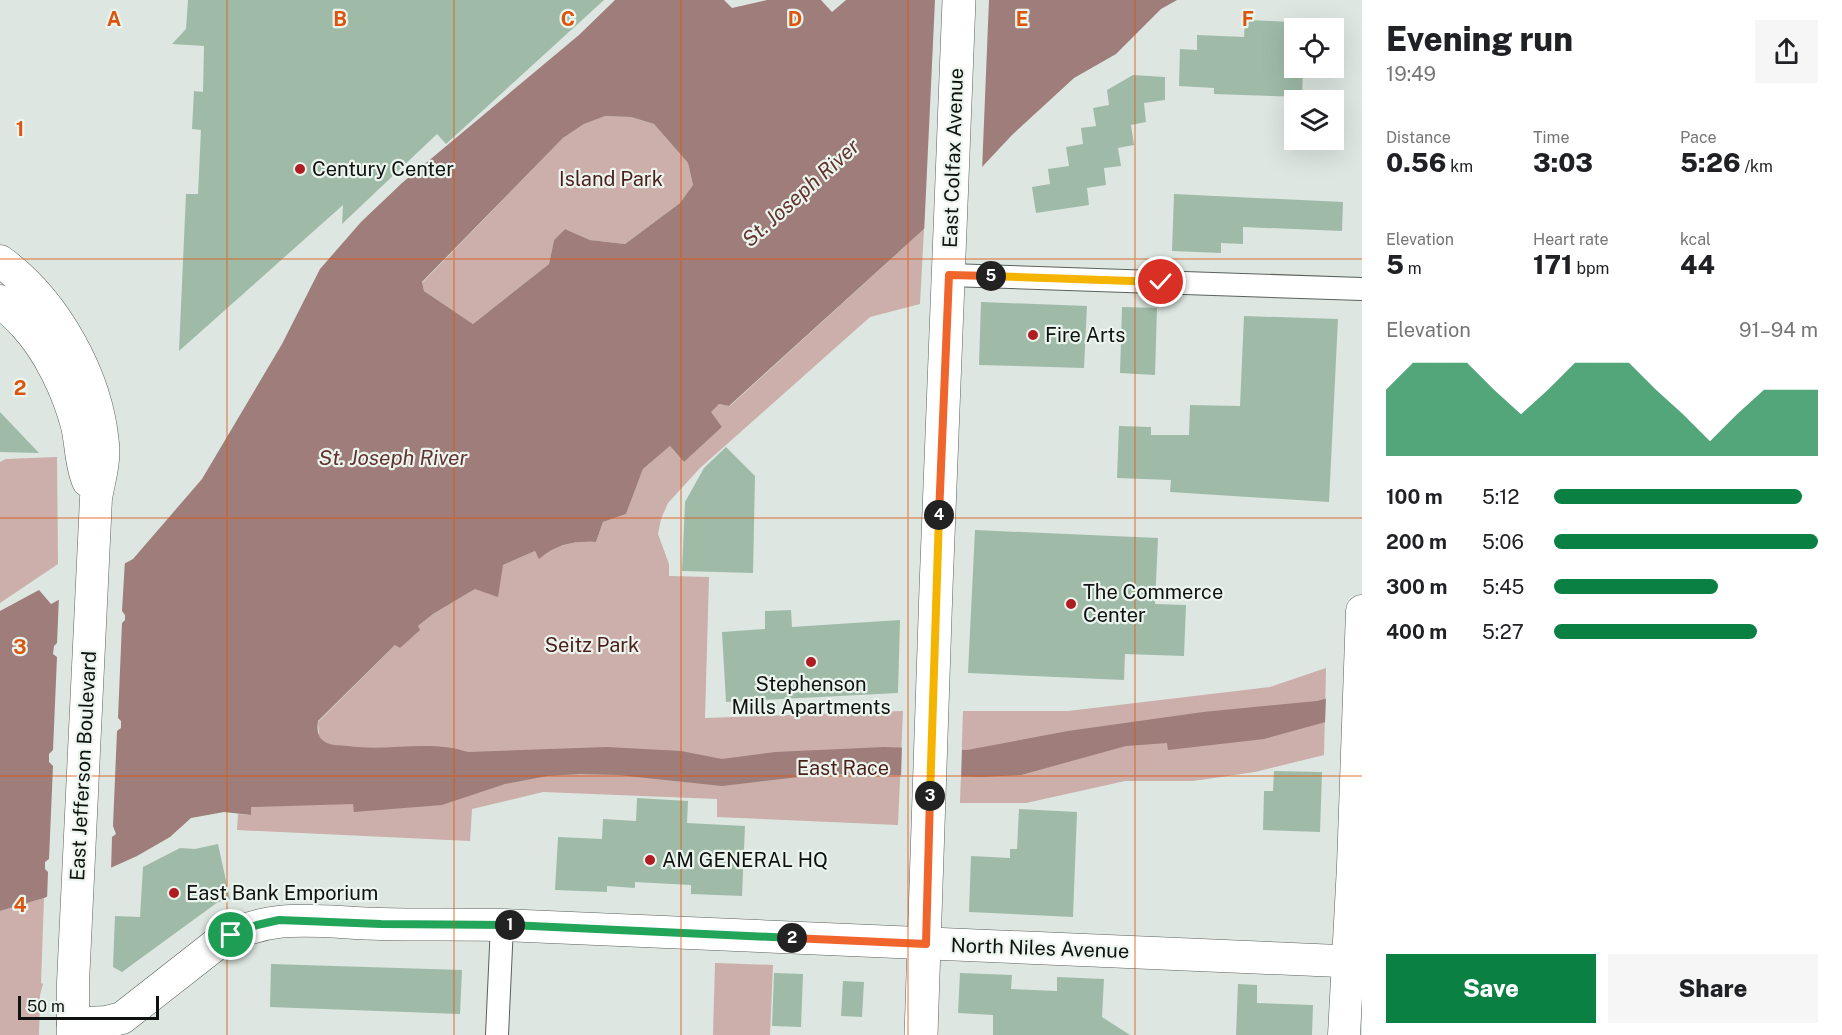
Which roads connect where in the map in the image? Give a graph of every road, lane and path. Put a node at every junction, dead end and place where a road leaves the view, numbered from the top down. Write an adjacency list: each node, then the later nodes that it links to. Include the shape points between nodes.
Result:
1 (959, 0): 2 (main road, East Colfax Avenue)
2 (949, 260): 4 (street); 9 (main road, East Colfax Avenue)
3 (0, 261): 6 (street, East Jefferson Boulevard, via 47,306 86,378 104,446)
4 (1362, 289)
5 (0, 301): 6 (street, East Jefferson Boulevard, via 29,330 60,381 74,414 86,476)
6 (96, 498): 11 (street, East Jefferson Boulevard)
7 (1362, 611): 10 (street)
8 (502, 925): 9 (street, North Niles Avenue); 11 (street, North Niles Avenue, via 302,920 262,924 219,942 122,1018); 12 (street)
9 (926, 944): 10 (street, North Niles Avenue); 13 (main road, East Colfax Avenue)
10 (1355, 961): 14 (street)
11 (73, 1030)
12 (497, 1035)
13 (921, 1035)
14 (1344, 1035)

